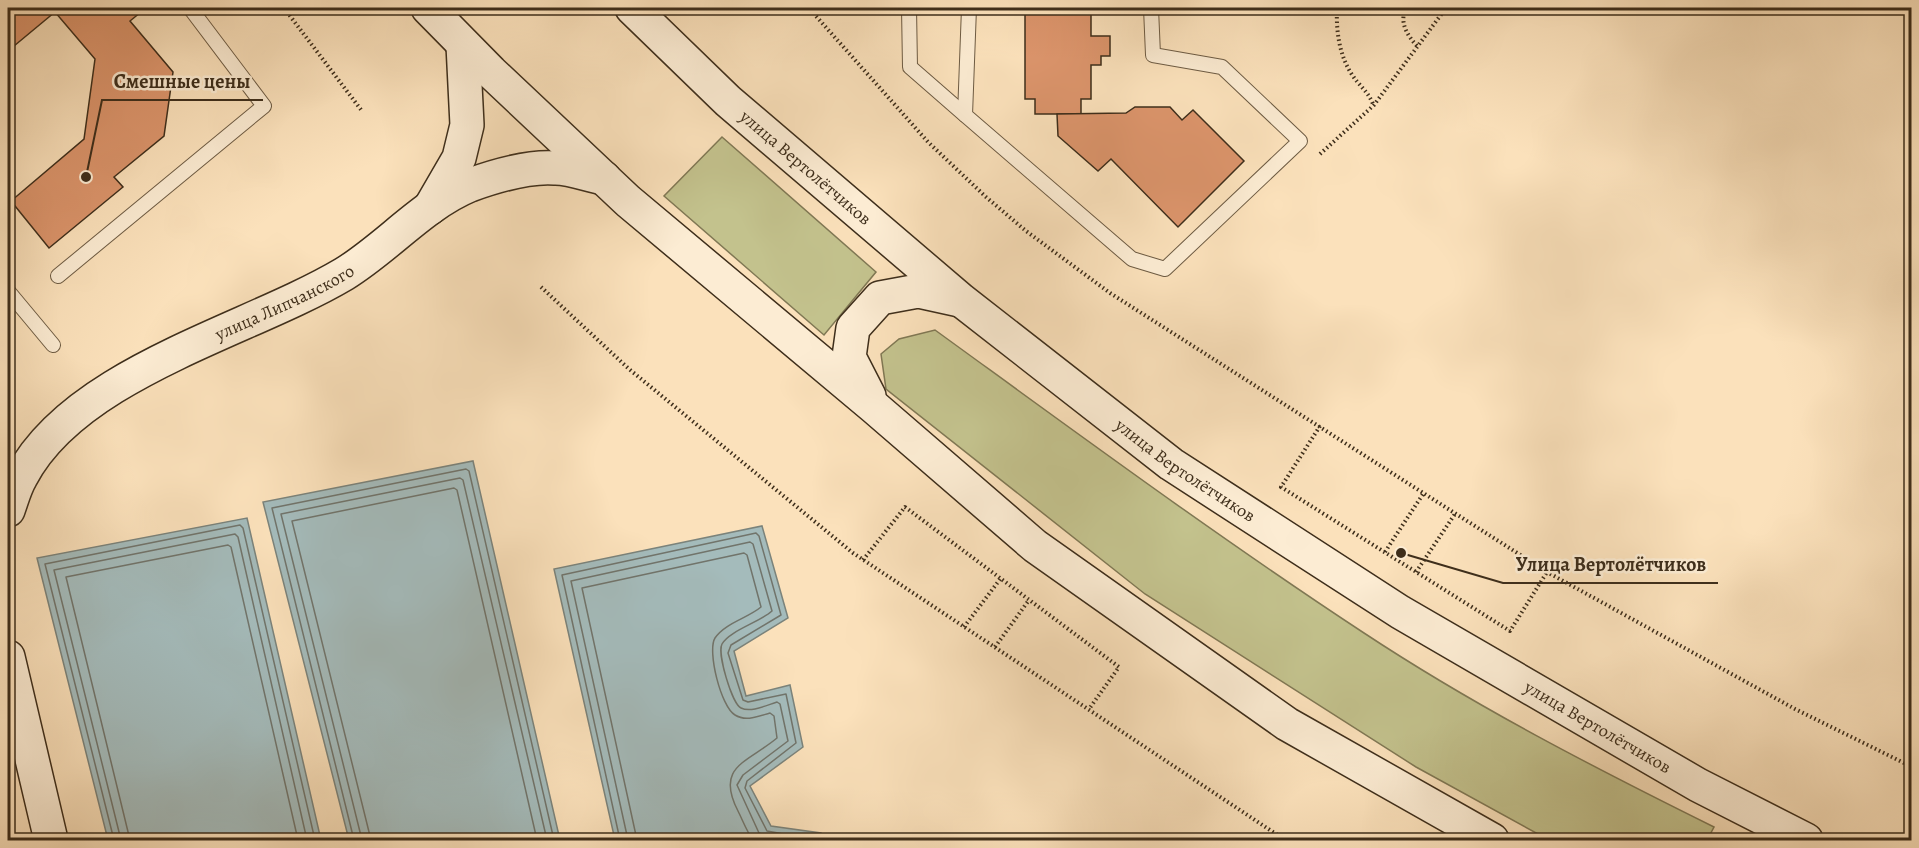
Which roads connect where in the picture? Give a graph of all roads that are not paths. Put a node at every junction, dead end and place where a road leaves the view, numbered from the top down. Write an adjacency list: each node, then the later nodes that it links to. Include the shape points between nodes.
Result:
1 (190, 8): 11 (lane, via 264,106)
2 (428, 8): 7 (main road)
3 (909, 8): 8 (lane, via 910,67)
4 (969, 8): 8 (lane)
5 (1151, 8): 8 (lane, via 1153,55 1222,67 1300,141 1165,269 1132,259)
6 (648, 13): 13 (main road, улица Вертолётчиков, via 728,101)
7 (463, 45): 9 (main road); 10 (main road, via 467,125 459,158)
8 (965, 115)
9 (604, 178): 10 (main road, улица Липчанского, via 554,168 515,172 470,186); 15 (main road)
10 (430, 208): 16 (main road, улица Липчанского, via 344,274 116,385 73,415 21,476)
11 (58, 276)
12 (8, 291): 14 (lane)
13 (961, 300): 15 (main road, via 918,291 880,298 853,328 849,357); 18 (main road, улица Вертолётчиков, via 1171,464 1354,583)
14 (53, 345)
15 (874, 407): 20 (main road, via 1035,546 1287,724)
16 (8, 510)
17 (8, 657): 19 (main road)
18 (1768, 830): 21 (main road, улица Вертолётчиков)
19 (51, 840)
20 (1492, 840)
21 (1806, 840)

